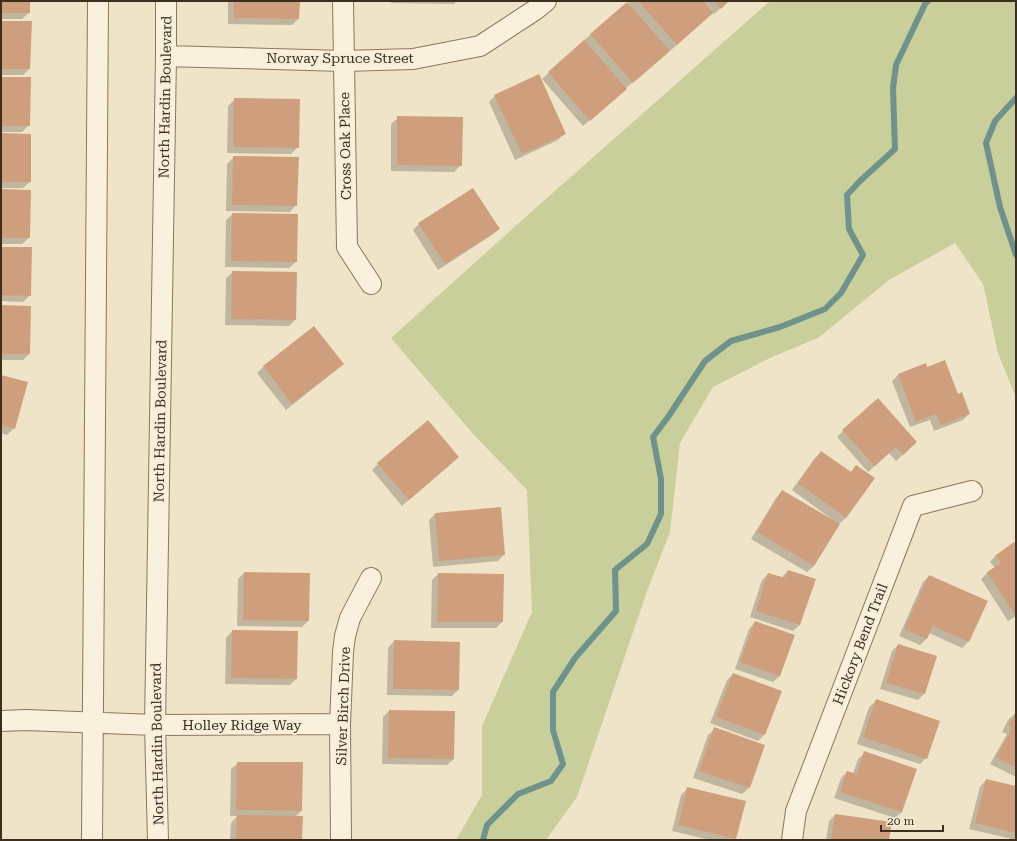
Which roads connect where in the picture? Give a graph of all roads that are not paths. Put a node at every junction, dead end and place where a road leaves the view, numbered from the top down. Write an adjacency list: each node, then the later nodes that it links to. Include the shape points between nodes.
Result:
1 (98, 1): 11 (street)
2 (166, 1): 5 (street, North Hardin Boulevard)
3 (343, 1): 6 (street, Cross Oak Place)
4 (546, 1): 6 (street, Norway Spruce Street, via 480,46 413,59)
5 (166, 56): 6 (street, Norway Spruce Street); 13 (street, North Hardin Boulevard)
6 (344, 61): 7 (street, Cross Oak Place, via 347,247)
7 (371, 284)
8 (972, 491): 17 (street, Hickory Bend Trail, via 913,506 796,811)
9 (371, 578): 12 (street, Silver Birch Drive, via 350,618 345,636)
10 (1, 720): 11 (street, Holley Ridge Way)
11 (93, 722): 13 (street, Holley Ridge Way); 14 (street)
12 (340, 724): 13 (street, Holley Ridge Way); 16 (street, Silver Birch Drive)
13 (155, 725): 15 (street, North Hardin Boulevard)
14 (92, 840)
15 (158, 840)
16 (341, 840)
17 (792, 840)

